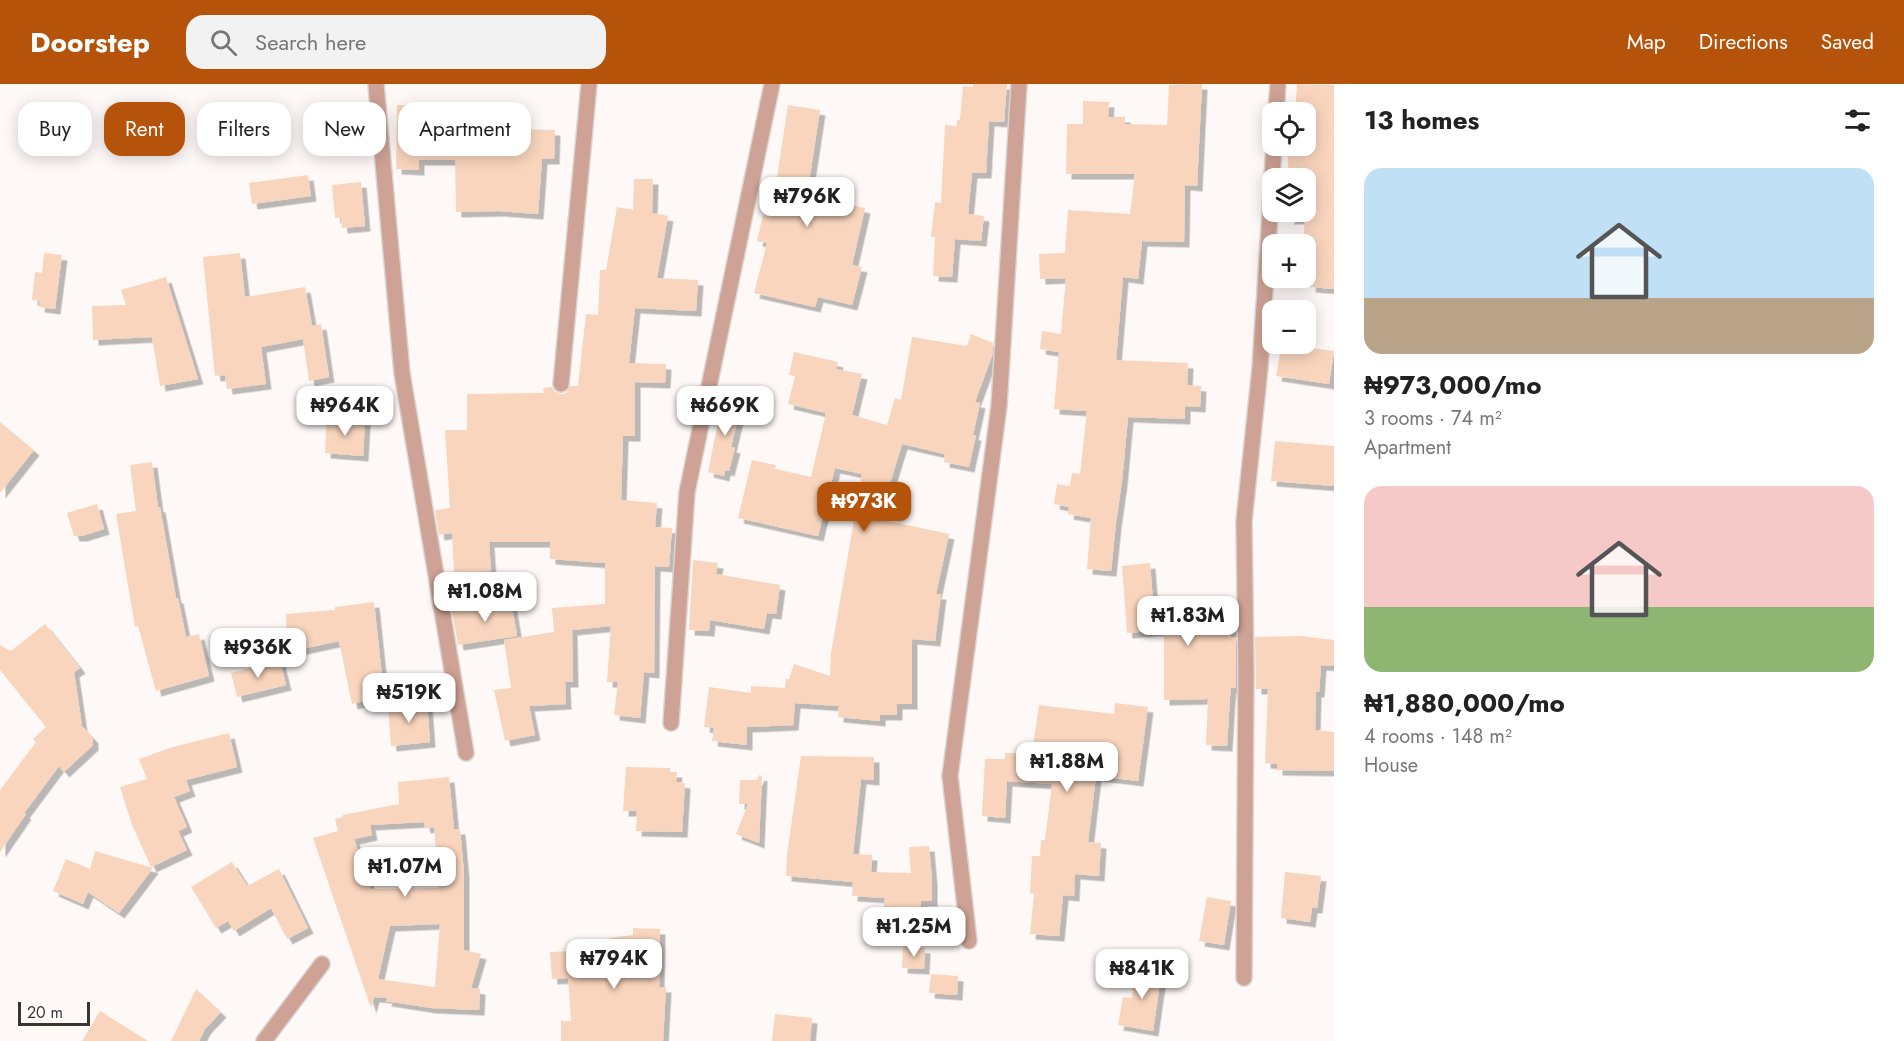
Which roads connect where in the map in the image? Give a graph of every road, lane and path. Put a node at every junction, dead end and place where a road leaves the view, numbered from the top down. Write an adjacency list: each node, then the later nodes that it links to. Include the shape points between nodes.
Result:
1 (376, 84): 10 (street, via 402,373)
2 (589, 84): 8 (street)
3 (772, 84): 9 (street, via 687,492)
4 (1019, 84): 11 (street, via 999,406 950,776)
5 (1278, 84): 6 (street)
6 (1277, 102)
7 (1269, 222): 13 (street, via 1260,368 1244,520)
8 (561, 384)
9 (671, 723)
10 (466, 753)
11 (969, 941)
12 (322, 964): 14 (street)
13 (1244, 978)
14 (264, 1041)

